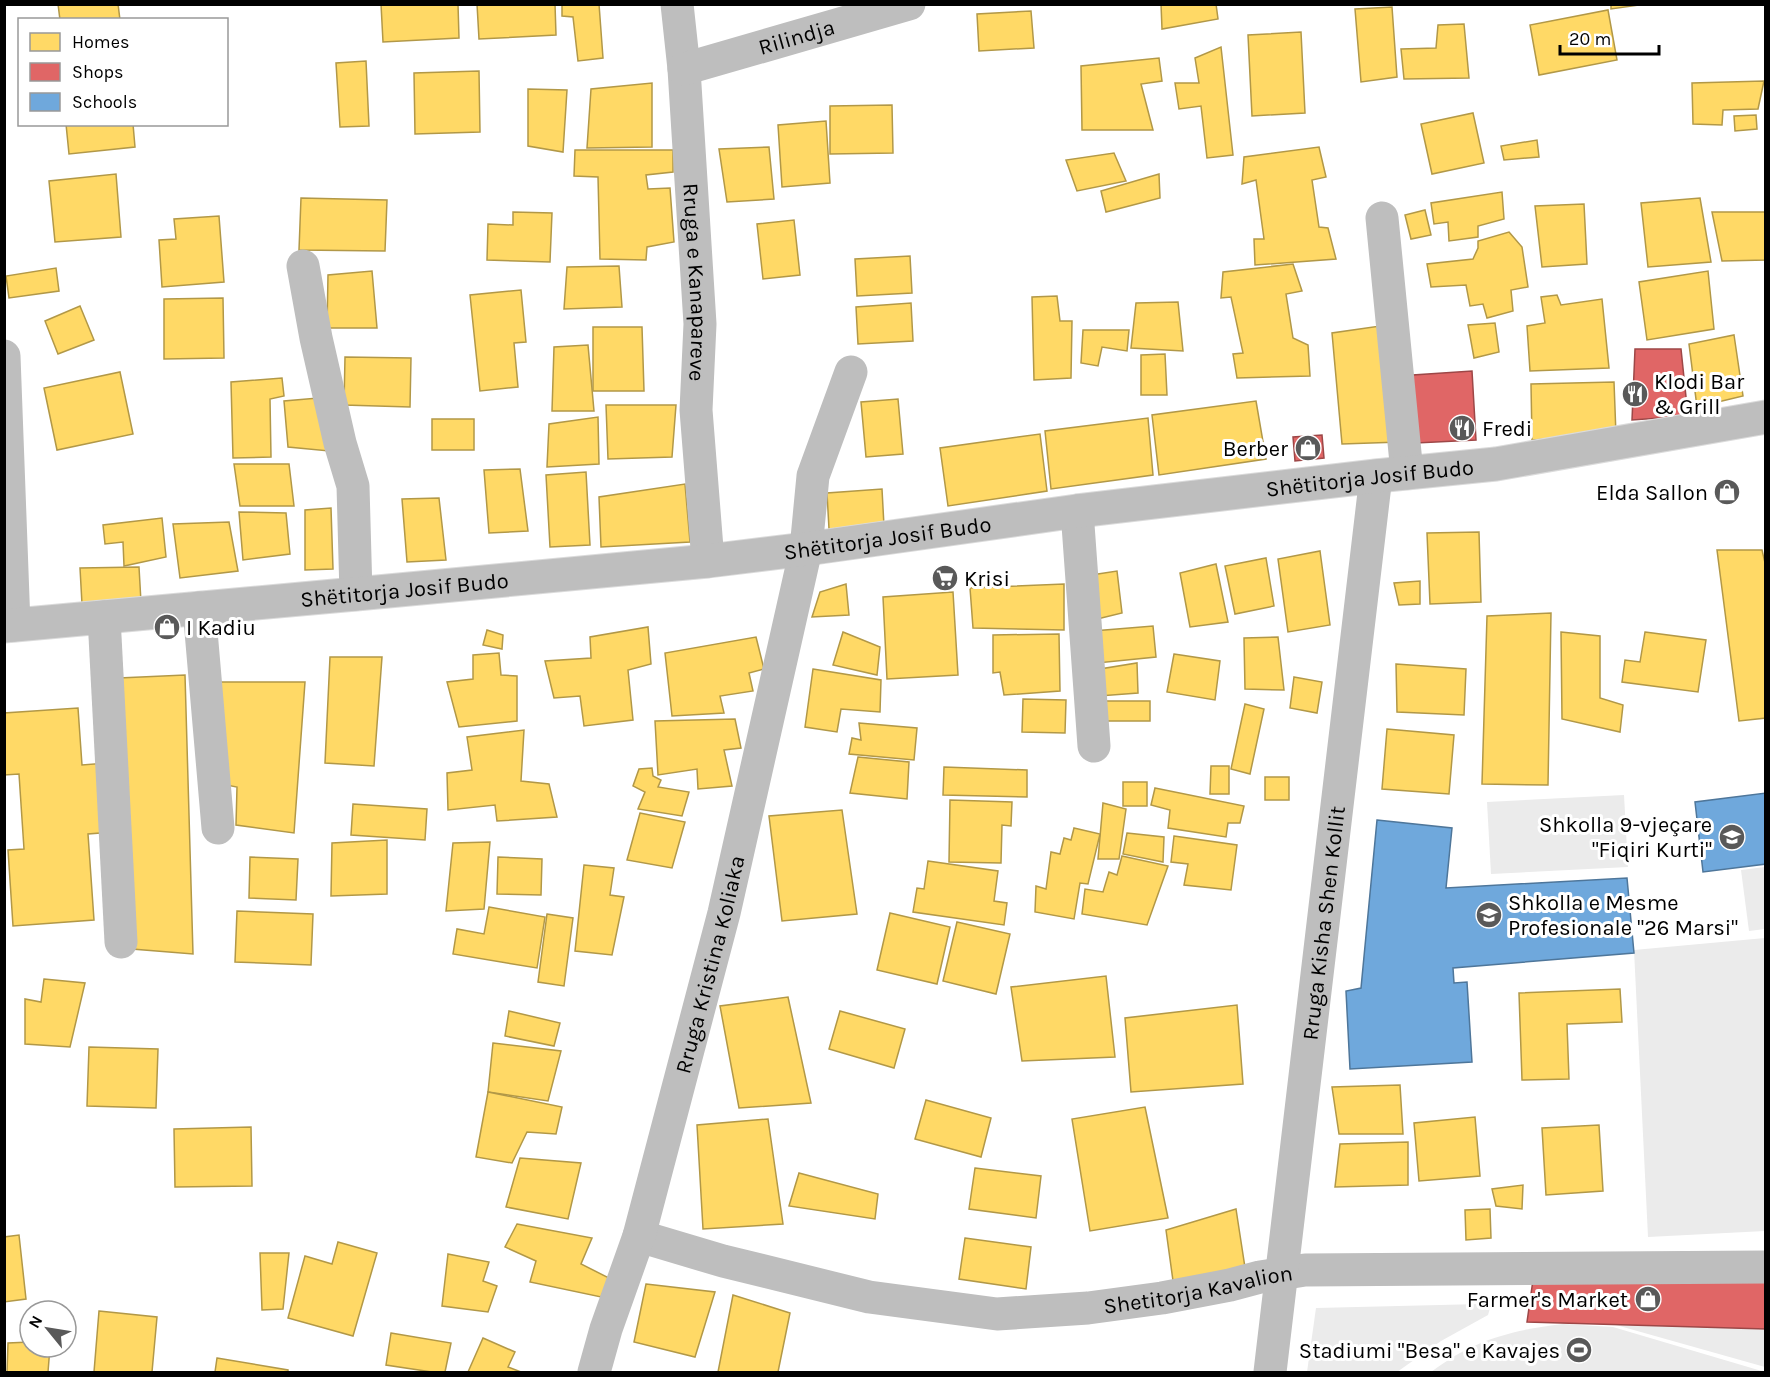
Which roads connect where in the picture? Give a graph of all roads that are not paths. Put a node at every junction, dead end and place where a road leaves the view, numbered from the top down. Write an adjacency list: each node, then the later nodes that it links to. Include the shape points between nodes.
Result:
1 (677, 4): 3 (street, Rruga e Kanapareve)
2 (909, 4): 3 (street, Rilindja)
3 (684, 69): 12 (street, Rruga e Kanapareve, via 700,324 696,410)
4 (1382, 218): 9 (street, Rruga Kisha Shen Kollit)
5 (303, 266): 13 (street, via 352,486)
6 (4, 356): 16 (street)
7 (851, 372): 11 (street, Rruga Kristina Koliaka, via 813,476)
8 (1766, 417): 9 (street, Shëtitorja Josif Budo, via 1496,464)
9 (1391, 474): 10 (street, Shëtitorja Josif Budo); 22 (street, Rruga Kisha Shen Kollit)
10 (1077, 511): 11 (street, Shëtitorja Josif Budo); 17 (street)
11 (806, 549): 12 (street, Shëtitorja Josif Budo); 20 (street, Rruga Kristina Koliaka, via 724,913)
12 (708, 561): 13 (street, Shëtitorja Josif Budo)
13 (356, 594): 14 (street, Shëtitorja Josif Budo)
14 (199, 608): 15 (street, Shëtitorja Josif Budo); 18 (street)
15 (104, 617): 16 (street, Shëtitorja Josif Budo); 19 (street)
16 (9, 625)
17 (1094, 746)
18 (218, 828)
19 (121, 942)
20 (639, 1236): 22 (street, Shetitorja Kavalion, via 869,1297 997,1314 1162,1298); 23 (street, Rruga Kristina Koliaka)
21 (1766, 1267): 22 (street, Shetitorja Kavalion)
22 (1282, 1273): 24 (street, Rruga Kisha Shen Kollit)
23 (594, 1372)
24 (1270, 1372)

